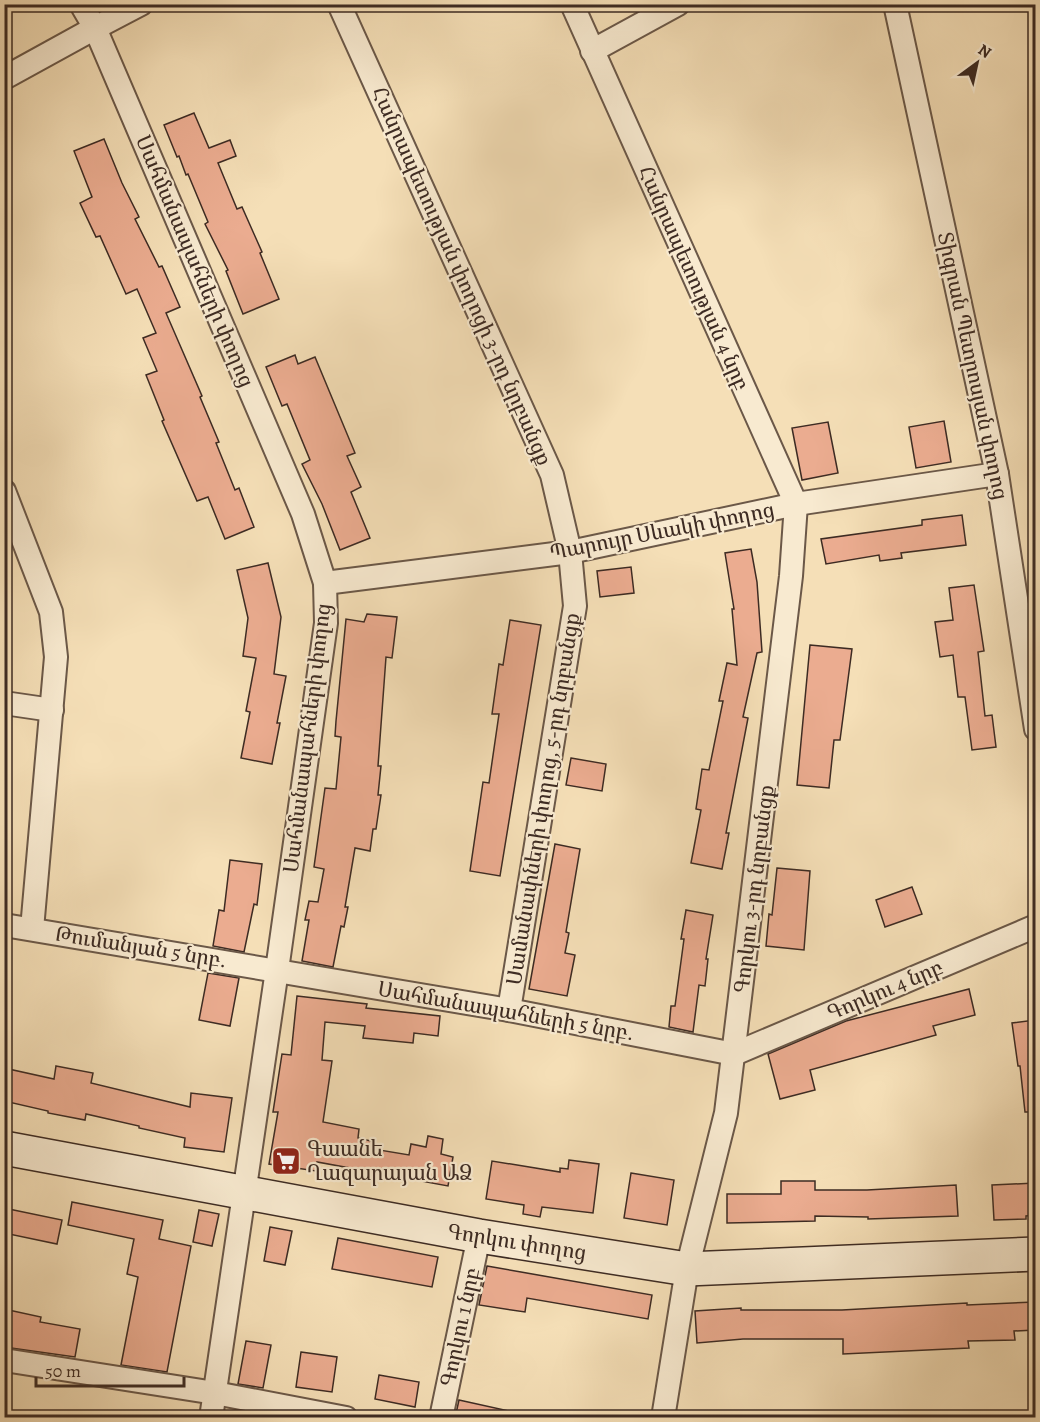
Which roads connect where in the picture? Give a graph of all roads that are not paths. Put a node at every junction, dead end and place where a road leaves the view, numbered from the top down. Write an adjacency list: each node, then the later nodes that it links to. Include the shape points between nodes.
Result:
1 (81, 4): 7 (street, Սահմանապահների փողոց)
2 (141, 4): 7 (street)
3 (339, 4): 13 (street, Հանրապետության փողոցի 3-րդ նրբանցք, via 552,475)
4 (572, 4): 8 (street, Հանրապետության 4 նրբ)
5 (678, 4): 8 (street)
6 (895, 4): 10 (street, Տիգրան Պետրոսյան փողոց)
7 (95, 28): 9 (street); 14 (street, Սահմանապահների փողոց, via 303,514)
8 (592, 51): 12 (street, Հանրապետության 4 նրբ)
9 (4, 78)
10 (997, 474): 12 (street, Պարույր Սևակի փողոց); 15 (street, Տիգրան Պետրոսյան փողոց)
11 (4, 491): 17 (street, via 51,612 56,657)
12 (796, 504): 13 (street, Պարույր Սևակի փողոց); 24 (street, Գորկու 3-րդ նրբանցք, via 791,576)
13 (570, 552): 14 (street, Պարույր Սևակի փողոց); 23 (street, Սամանափների փողոց, 5-րդ նրբանցք, via 575,606)
14 (326, 583): 22 (street, Սահմանապահների փողոց, via 326,623)
15 (1030, 650): 18 (street, Տիգրան Պետրոսյան փողոց)
16 (4, 703): 17 (street)
17 (52, 710): 21 (street)
18 (1035, 729)
19 (4, 925): 21 (street, Թումանյան 5 նրբ.)
20 (1035, 926): 24 (street, Գորկու 4 նրբ)
21 (32, 929): 22 (street, Թումանյան 5 նրբ.)
22 (277, 970): 23 (street, Սահմանապահների 5 նրբ.); 26 (street, Սահմանապահների փողոց)
23 (509, 1010): 24 (street, Սահմանապահների 5 նրբ.)
24 (734, 1054): 29 (street, Գորկու 3-րդ նրբանցք, via 726,1113)
25 (4, 1148): 26 (street, Գորկու փողոց)
26 (244, 1192): 27 (street, Գորկու փողոց); 31 (street, Սահմանապահների փողոց)
27 (479, 1236): 29 (street, Գորկու փողոց); 34 (street, Գորկու 1 նրբ)
28 (1035, 1254): 29 (street, Գորկու փողոց)
29 (687, 1269): 35 (street, Գորկու 3-րդ նրբանցք)
30 (4, 1360): 31 (street)
31 (215, 1394): 32 (street, Սահմանապահների փողոց); 33 (street)
32 (211, 1418)
33 (346, 1418)
34 (441, 1418)
35 (663, 1418)

